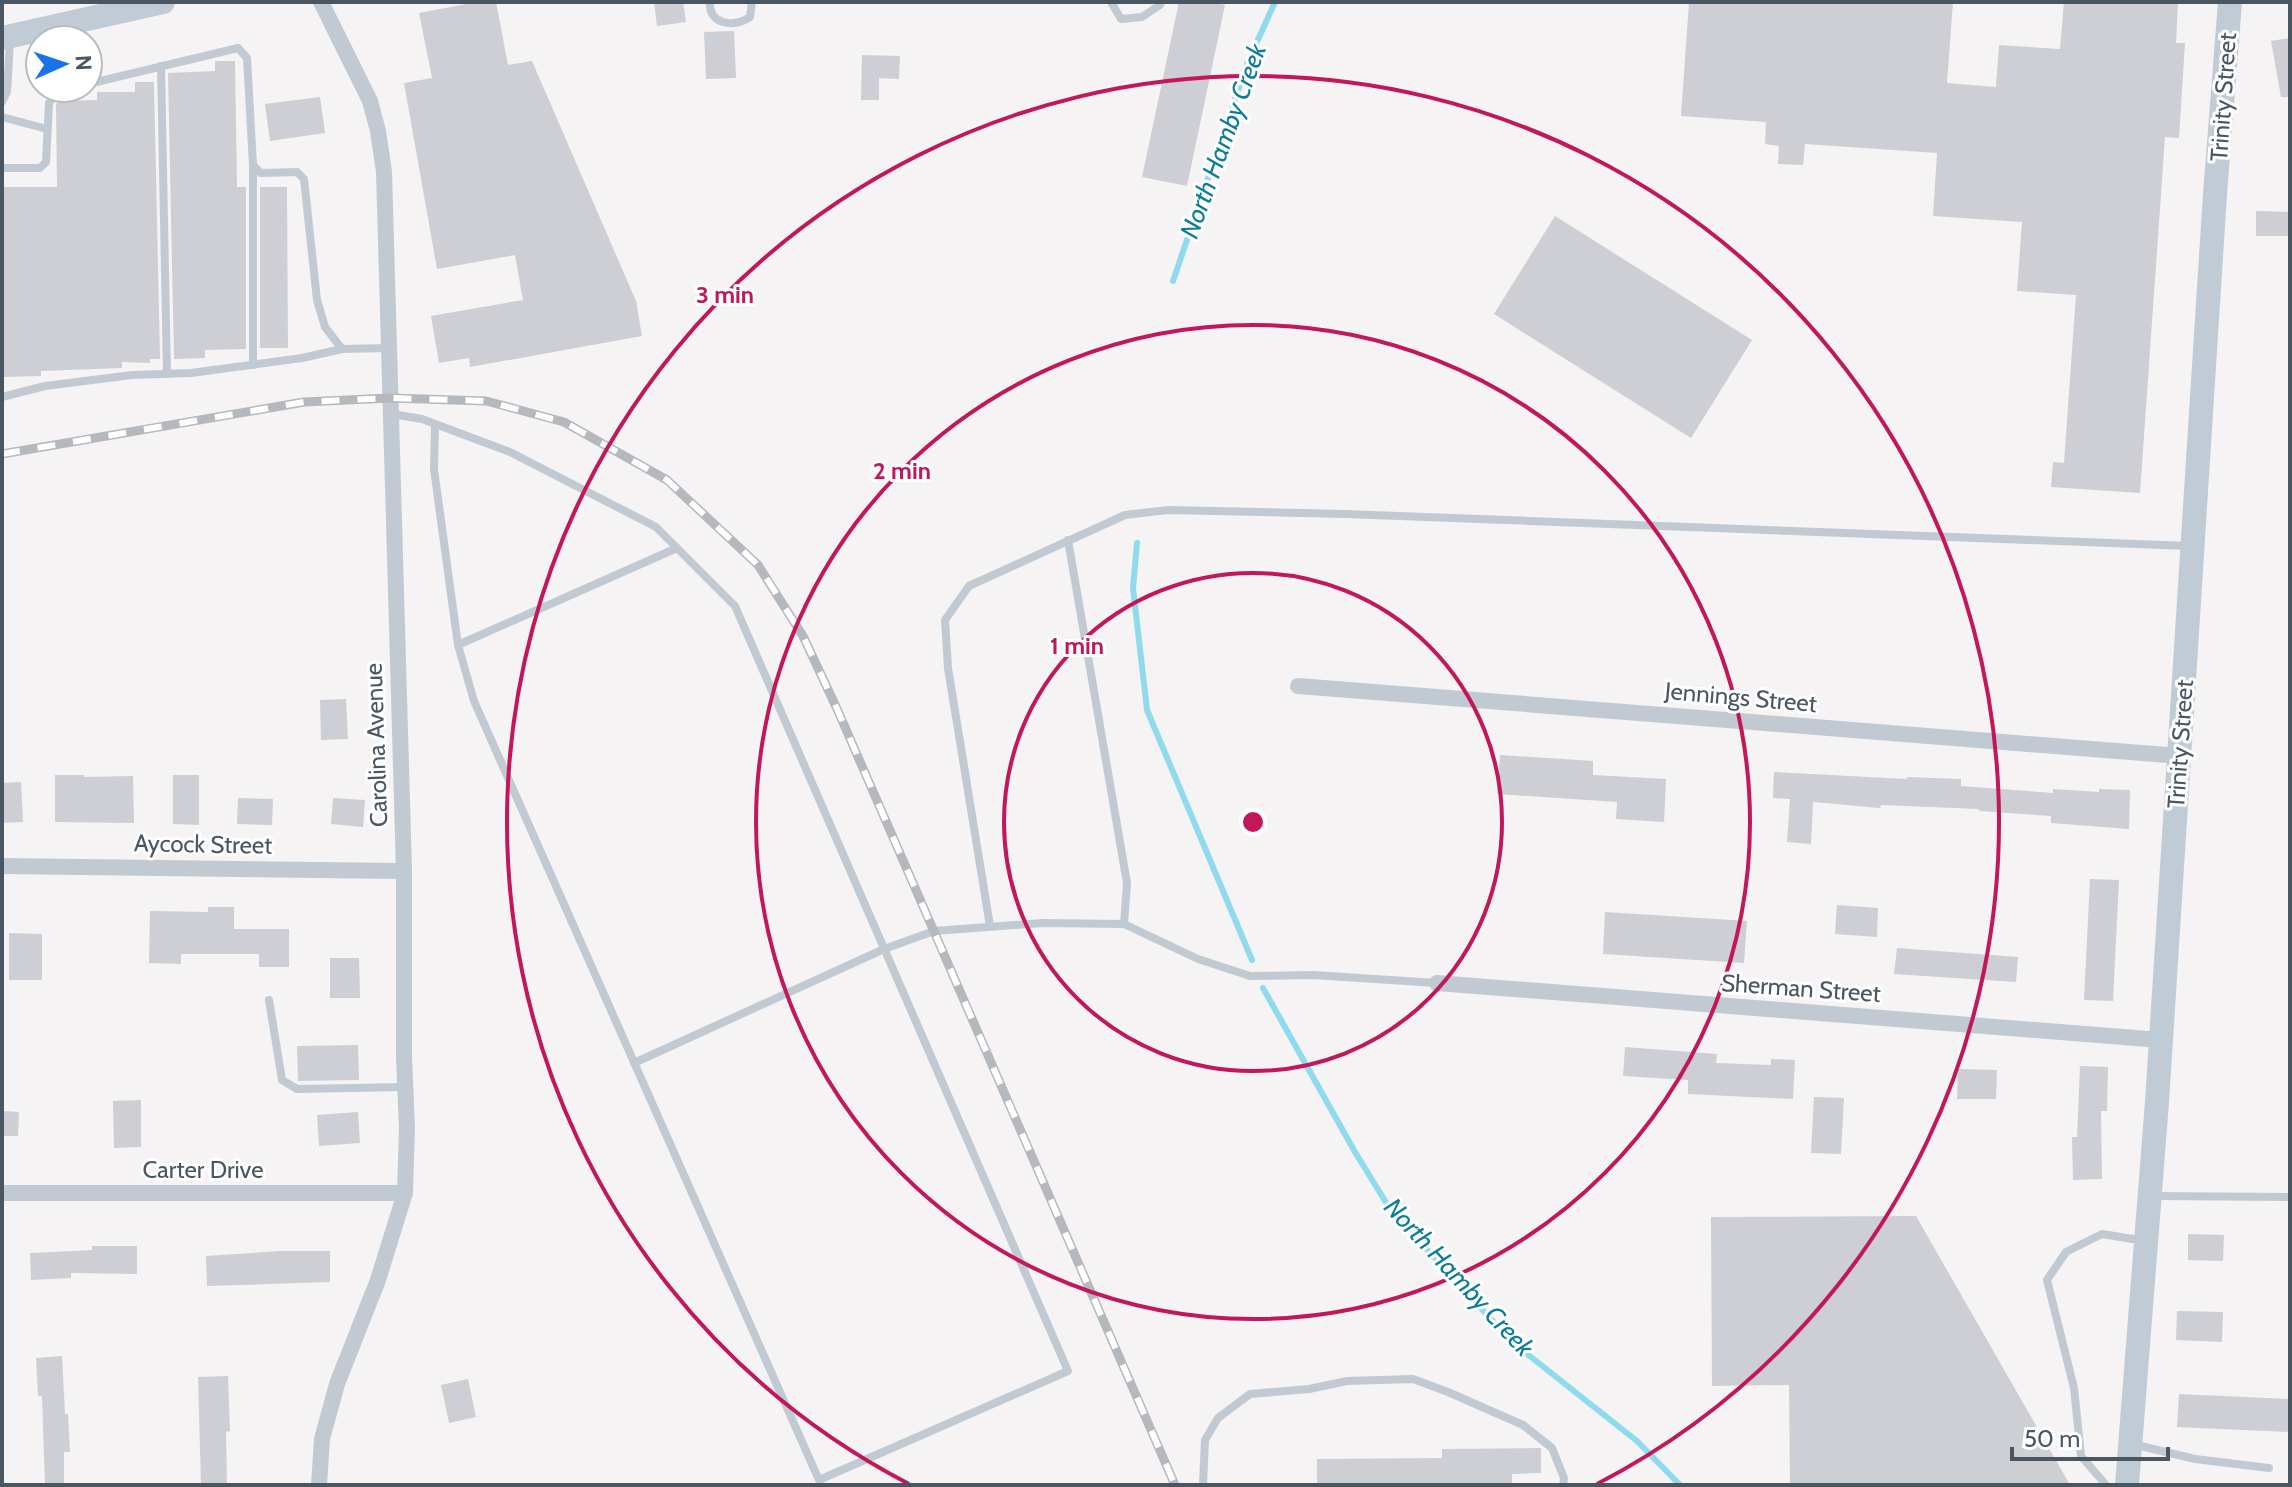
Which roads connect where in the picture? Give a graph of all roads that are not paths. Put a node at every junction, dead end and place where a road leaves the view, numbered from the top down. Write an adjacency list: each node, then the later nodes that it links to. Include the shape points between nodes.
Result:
1 (163, 2): 8 (street)
2 (321, 2): 17 (street, Carolina Avenue, via 370,101 378,131)
3 (710, 2): 4 (lane, via 712,16 723,23 750,17)
4 (752, 2)
5 (1111, 2): 6 (lane, via 1121,19 1142,17)
6 (1161, 2)
7 (2230, 2): 25 (street, Trinity Street)
8 (6, 37): 11 (lane, via 7,92)
9 (161, 66): 10 (lane); 15 (lane, via 238,48 247,58); 20 (lane)
10 (104, 80)
11 (2, 102)
12 (49, 104): 14 (lane)
13 (2, 117): 14 (lane)
14 (47, 129): 16 (lane, via 46,162 40,168)
15 (253, 165): 18 (lane, via 261,173 297,172 304,179 317,300 325,327); 19 (lane)
16 (2, 168)
17 (389, 348): 18 (lane); 22 (street, Carolina Avenue)
18 (342, 349): 19 (lane)
19 (253, 365): 20 (lane)
20 (167, 374): 21 (lane, via 45,386)
21 (2, 397)
22 (391, 414): 23 (lane); 31 (street, Carolina Avenue)
23 (435, 424): 26 (lane, via 510,452 656,527); 27 (lane, via 434,469)
24 (1068, 540): 25 (lane, via 1125,515 1168,510); 32 (lane, via 1127,883); 33 (lane, via 969,586 945,620 948,668)
25 (2193, 546): 29 (street, Trinity Street)
26 (677, 548): 27 (lane); 34 (lane, via 735,606)
27 (458, 645): 38 (lane, via 474,701)
28 (1298, 686): 29 (street, Jennings Street)
29 (2180, 756): 37 (street, Trinity Street)
30 (2, 866): 31 (street, Aycock Street)
31 (404, 871): 39 (street, Carolina Avenue)
32 (1124, 924): 33 (lane); 35 (lane, via 1198,959 1250,976)
33 (990, 926): 34 (lane, via 934,931)
34 (884, 949): 38 (lane); 38 (lane, via 1068,1371 819,1480)
35 (1437, 983): 37 (street, Sherman Street)
36 (269, 1000): 39 (lane, via 282,1080 297,1089)
37 (2161, 1040): 42 (street, Trinity Street)
38 (634, 1063)
39 (406, 1087): 41 (street, Carolina Avenue)
40 (2, 1193): 41 (street, Carter Drive)
41 (405, 1193): 47 (street, Carolina Avenue, via 337,1384 322,1439)
42 (2149, 1196): 43 (lane); 44 (street, Trinity Street)
43 (2290, 1197)
44 (2146, 1241): 45 (street, Trinity Street); 50 (lane, via 2102,1234 2066,1252 2047,1280 2074,1388 2081,1456)
45 (2129, 1444): 46 (lane); 51 (street, Trinity Street)
46 (2269, 1468)
47 (319, 1485)
48 (1203, 1485): 49 (lane, via 1205,1440 1218,1418 1250,1394 1347,1381 1413,1379 1523,1425 1552,1448)
49 (1563, 1485)
50 (2106, 1485)
51 (2127, 1485)

